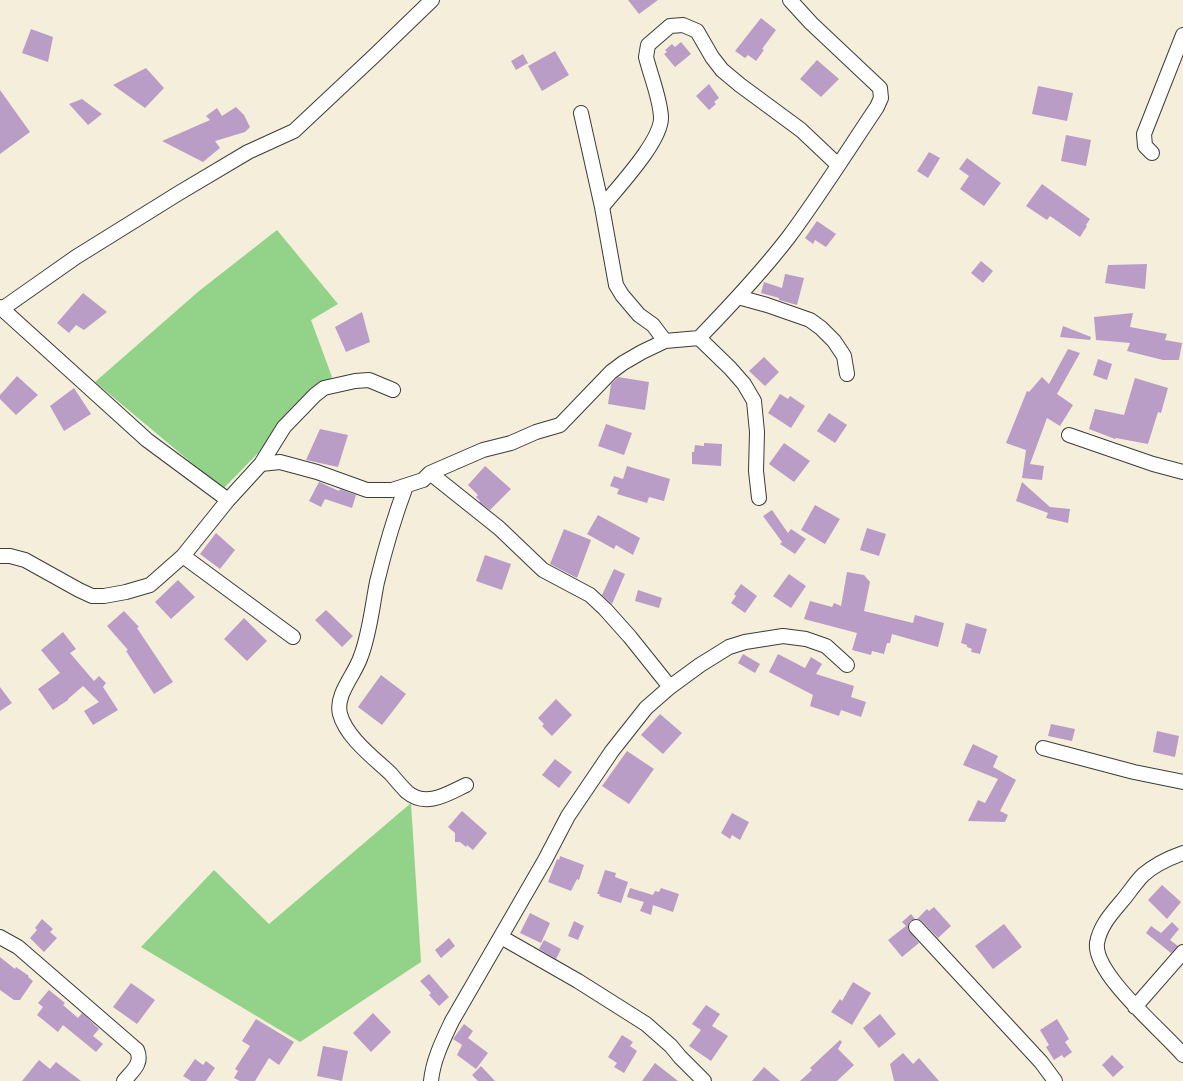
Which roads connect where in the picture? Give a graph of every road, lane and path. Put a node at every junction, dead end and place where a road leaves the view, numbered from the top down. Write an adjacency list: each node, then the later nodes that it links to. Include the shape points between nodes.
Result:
1 (432, 0): 9 (street, via 294,131 248,152 179,193 76,257)
2 (790, 0): 6 (street, via 880,88 877,106)
3 (1183, 34): 5 (street, via 1144,134 1145,146)
4 (581, 113): 7 (street)
5 (1152, 153)
6 (838, 165): 7 (street, via 802,130 722,70 697,32 683,25 670,26 648,45 646,58 659,105 661,119 658,131 632,170); 8 (street, via 787,239)
7 (602, 207): 11 (street, via 616,285 634,310 653,325)
8 (738, 297): 10 (street); 12 (street, via 810,320 834,341 844,356)
9 (1, 308): 20 (street, via 147,440)
10 (700, 338): 11 (street); 19 (street, via 744,384 754,401)
11 (666, 340): 16 (street, via 611,372 560,425 483,450)
12 (847, 374)
13 (393, 390): 15 (street, via 369,380 324,388 284,427)
14 (1068, 435): 17 (street)
15 (261, 464): 18 (street, via 280,462 298,466 367,490 392,490); 20 (street)
16 (430, 472): 18 (street, via 423,480); 25 (street, via 499,528 543,570 590,595 630,637)
17 (1183, 472)
18 (406, 486): 28 (street, via 382,559 366,642 359,664 338,704 340,716 348,732 408,793 424,800 443,796)
19 (759, 498)
20 (228, 500): 22 (street)
21 (0, 556): 22 (street, via 25,560 92,596 126,592 150,584)
22 (184, 556): 23 (street)
23 (293, 637)
24 (847, 665): 25 (street, via 826,646 806,639 783,636 765,638 729,647)
25 (670, 687): 32 (street, via 646,708 588,785)
26 (1043, 748): 27 (street)
27 (1183, 782)
28 (466, 785)
29 (1183, 853): 34 (street, via 1171,857 1143,875 1102,926 1097,942 1098,952 1113,980)
30 (916, 928): 39 (street, via 1041,1062)
31 (0, 937): 36 (street, via 18,947 137,1050 139,1062)
32 (501, 937): 37 (street, via 452,1021 434,1064); 38 (street, via 646,1024)
33 (1183, 952): 34 (street)
34 (1135, 1007): 35 (street)
35 (1183, 1055)
36 (124, 1081)
37 (431, 1081)
38 (704, 1081)
39 (1055, 1081)

